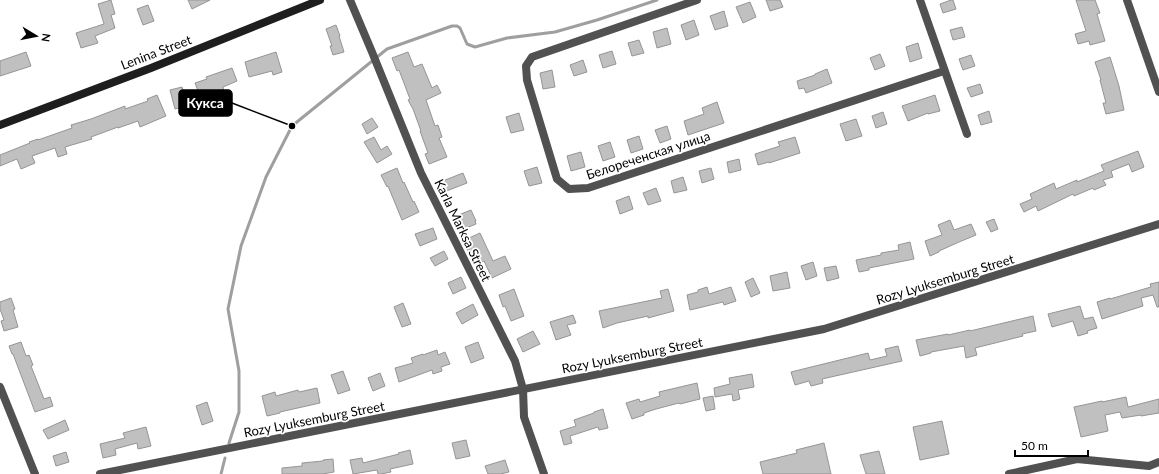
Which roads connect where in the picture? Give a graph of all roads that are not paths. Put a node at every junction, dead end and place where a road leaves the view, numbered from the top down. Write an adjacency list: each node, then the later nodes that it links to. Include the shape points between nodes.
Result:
1 (320, 0): 8 (street, Lenina Street)
2 (350, 0): 12 (street, Karla Marksa Street, via 421,173 515,361)
3 (697, 0): 6 (street, Белореченская улица, via 532,57 526,66 527,80 557,178 569,189 588,188)
4 (920, 0): 6 (street)
5 (1127, 0): 7 (street)
6 (944, 71): 9 (street)
7 (1159, 92)
8 (0, 125)
9 (967, 134)
10 (1159, 224): 12 (street, Rozy Lyuksemburg Street, via 824,329)
11 (0, 387): 14 (street)
12 (522, 389): 15 (street, Rozy Lyuksemburg Street); 16 (street, Karla Marksa Street, via 524,417)
13 (1159, 462): 17 (street, via 1149,466 1077,459)
14 (35, 474)
15 (100, 474)
16 (544, 474)
17 (1009, 474)

